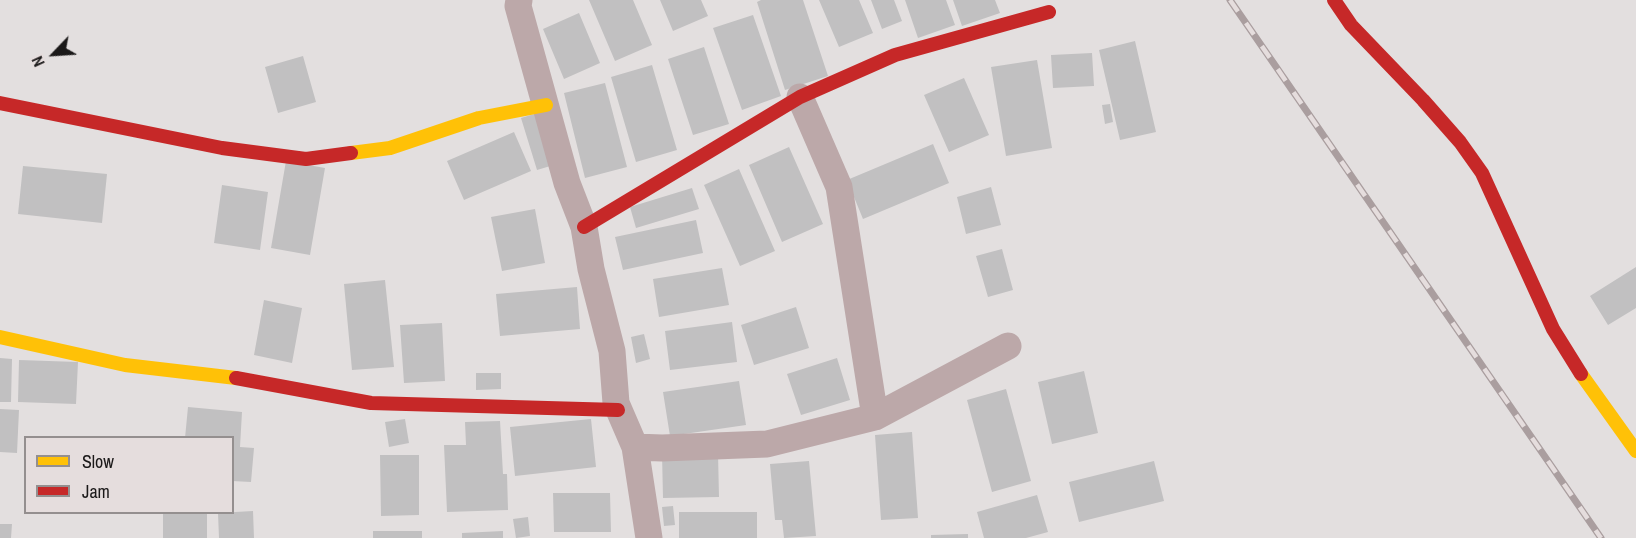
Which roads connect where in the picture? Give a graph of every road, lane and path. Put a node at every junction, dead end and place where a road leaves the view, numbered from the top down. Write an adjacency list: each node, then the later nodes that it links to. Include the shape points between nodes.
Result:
1 (519, 0): 6 (street)
2 (1334, 0): 13 (street, via 1351,25 1461,142 1482,173 1553,329 1596,398)
3 (1048, 12): 4 (street, via 895,55)
4 (800, 97): 7 (street); 11 (street, via 839,187)
5 (0, 103): 6 (street, via 222,148 306,159 390,148 479,118)
6 (546, 105): 7 (street, via 567,183)
7 (584, 226): 10 (street, via 612,351)
8 (0, 337): 10 (street, via 125,365 219,375 371,403)
9 (1008, 346): 11 (street)
10 (618, 410): 12 (street)
11 (875, 417): 12 (street, via 767,444)
12 (635, 447): 14 (street)
13 (1636, 451)
14 (649, 538)

